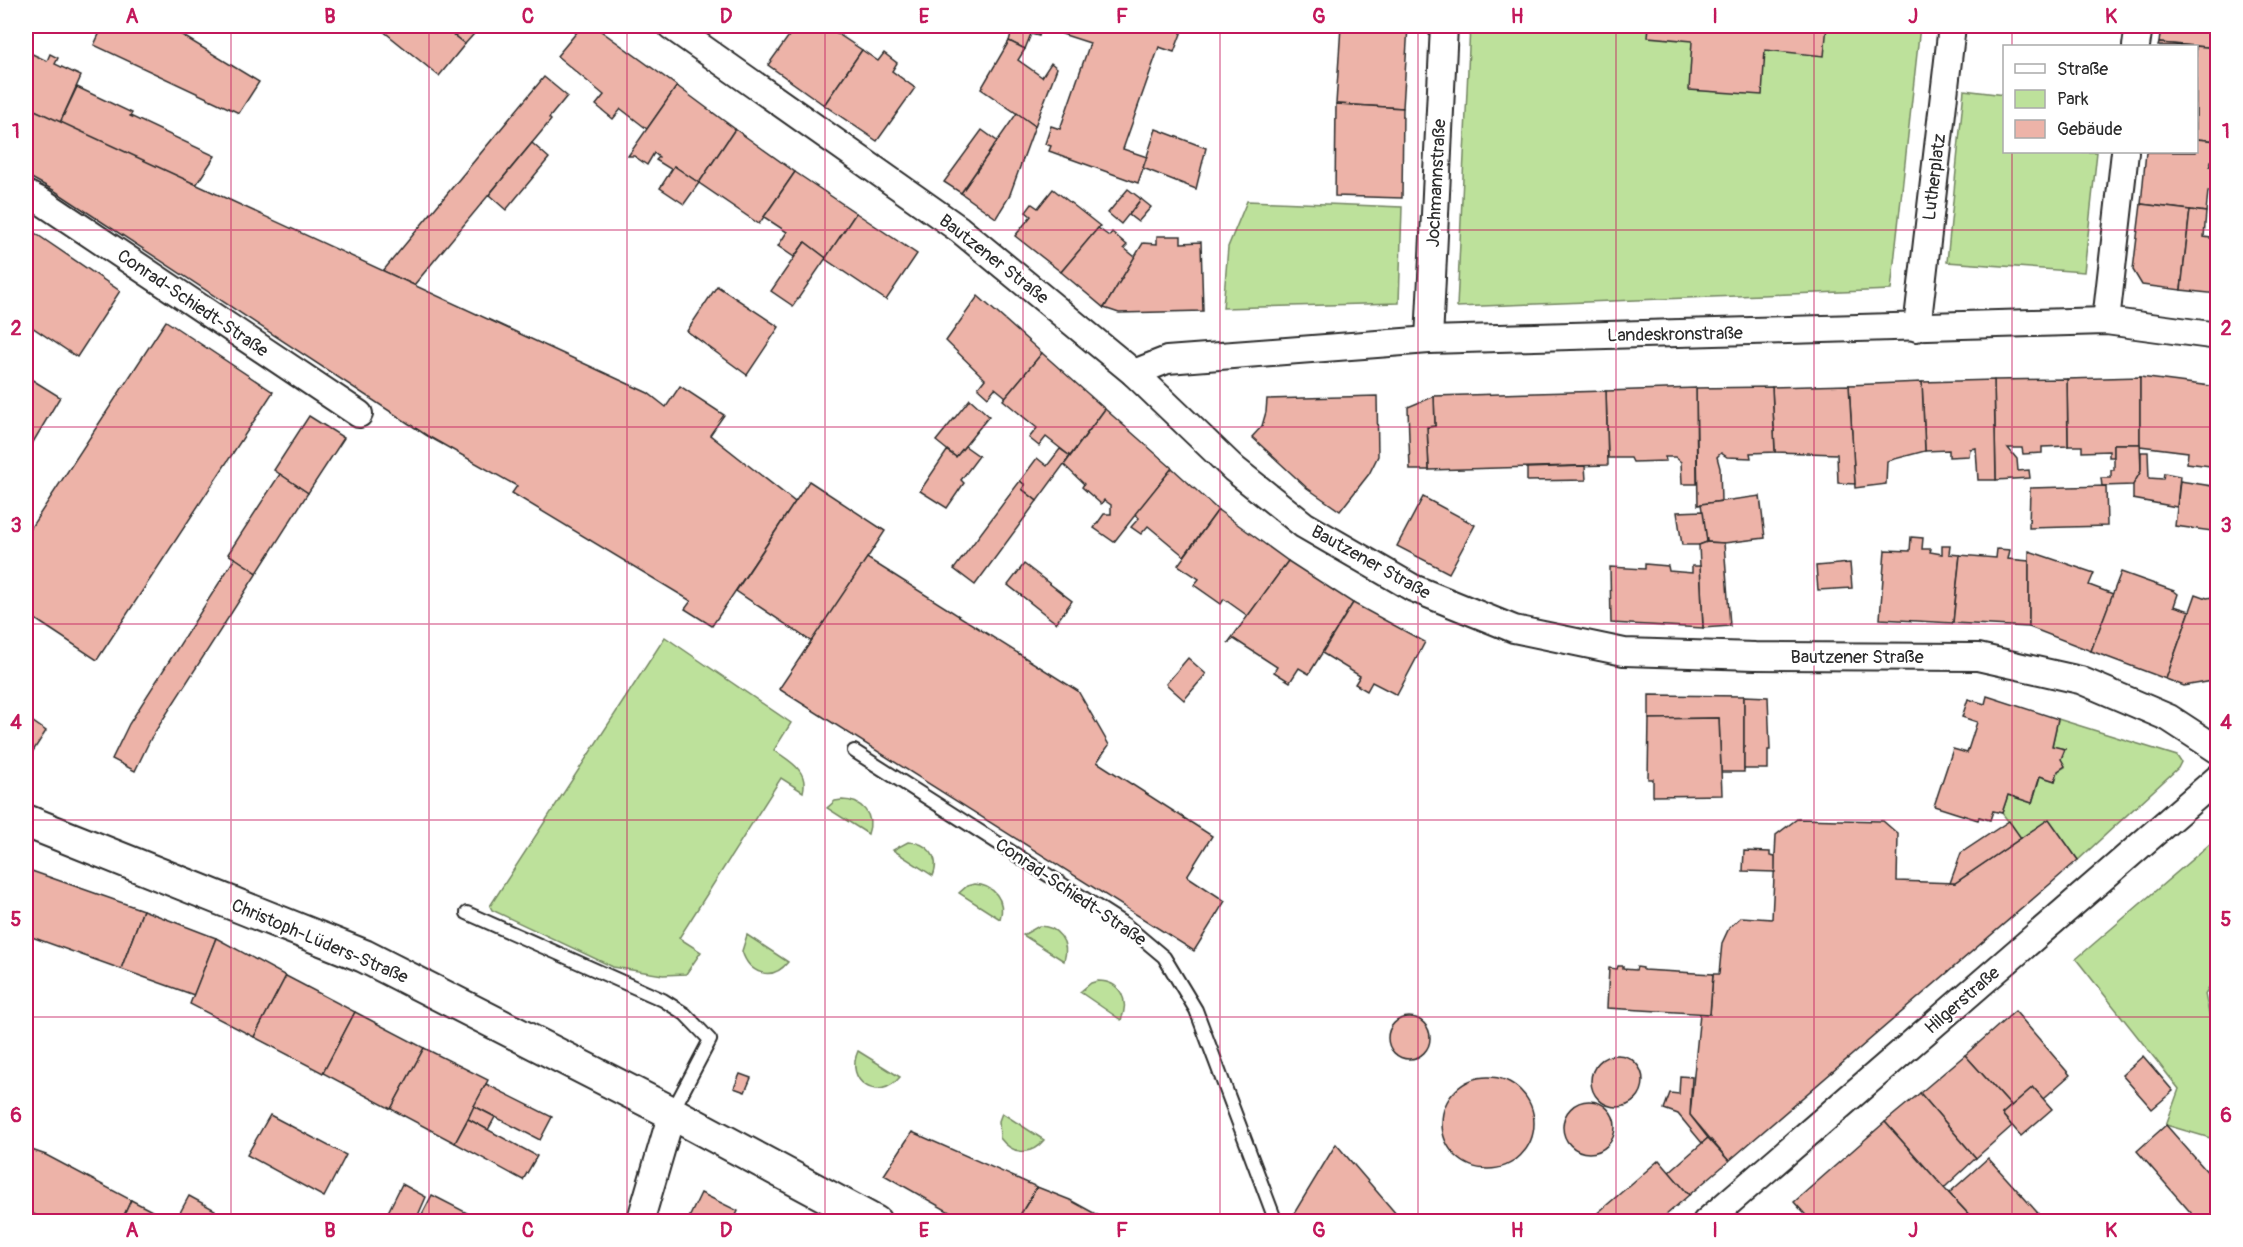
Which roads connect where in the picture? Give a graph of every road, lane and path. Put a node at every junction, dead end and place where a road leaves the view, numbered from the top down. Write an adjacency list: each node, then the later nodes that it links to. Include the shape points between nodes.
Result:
1 (671, 26): 12 (street, Bautzener Straße, via 959,229)
2 (1444, 26): 11 (street, Jochmannstraße)
3 (1952, 26): 9 (street, Lutherplatz)
4 (2139, 26): 5 (street)
5 (2136, 45)
6 (2125, 153): 8 (street)
7 (26, 194): 13 (street, Conrad-Schiedt-Straße)
8 (2106, 321): 9 (street, Landeskronstraße); 10 (street, Landeskronstraße)
9 (1917, 328): 11 (street, Landeskronstraße)
10 (2217, 336)
11 (1429, 340): 12 (street, Landeskronstraße, via 1167,360)
12 (1134, 373): 14 (street, Bautzener Straße, via 1234,469 1304,525 1413,588 1514,629 1624,652 1978,657 2080,680 2169,718)
13 (359, 414)
14 (2217, 750)
15 (854, 751): 22 (lane, Conrad-Schiedt-Straße, via 1126,924 1164,957 1196,1010)
16 (2217, 778): 23 (street, Hilgerstraße)
17 (26, 820): 19 (street, Christoph-Lüders-Straße, via 364,956)
18 (466, 913): 19 (lane, via 663,1000 685,1014 710,1040)
19 (672, 1113): 20 (street); 21 (street, Christoph-Lüders-Straße)
20 (640, 1221)
21 (875, 1221)
22 (1276, 1221)
23 (1706, 1221)

